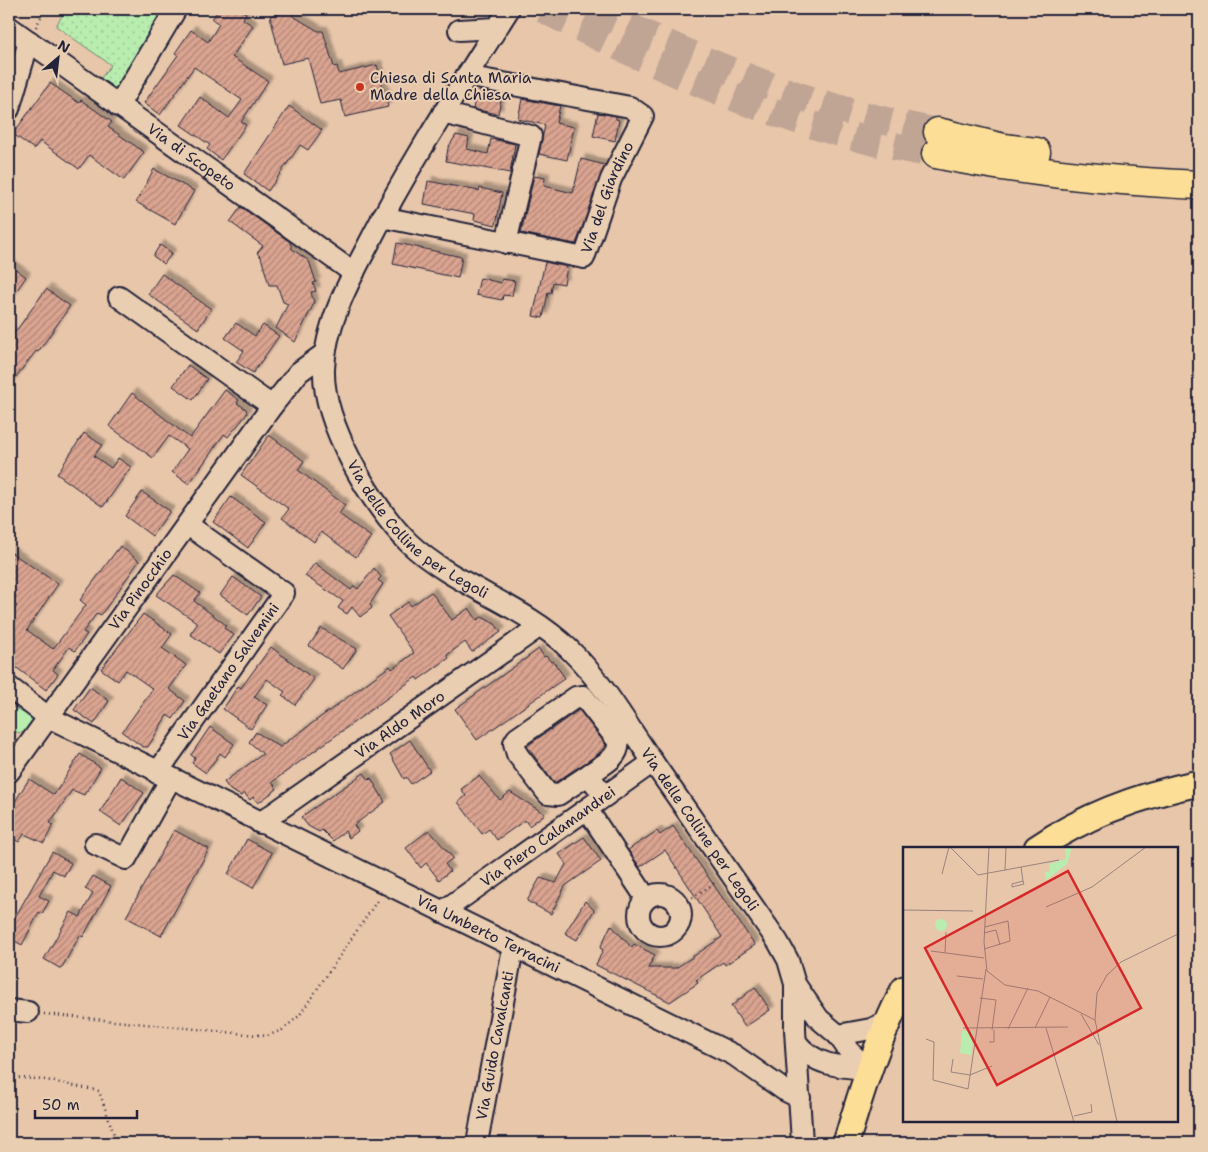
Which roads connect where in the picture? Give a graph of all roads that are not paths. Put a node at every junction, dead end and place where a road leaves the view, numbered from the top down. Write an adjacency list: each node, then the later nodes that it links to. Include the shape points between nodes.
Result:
1 (176, 9): 8 (street)
2 (509, 9): 4 (street, Via delle Colline per Legoli)
3 (9, 27): 6 (street, Via di Scopeto)
4 (496, 28): 5 (street); 7 (street, Via delle Colline per Legoli)
5 (459, 30)
6 (29, 42): 8 (street, Via di Scopeto); 9 (street)
7 (466, 76): 10 (street, Via delle Colline per Legoli); 14 (street, Via del Giardino, via 630,107 643,116 611,179 584,258)
8 (118, 106): 15 (street, Via di Scopeto)
9 (9, 109)
10 (443, 113): 13 (street, Via delle Colline per Legoli); 14 (street, via 531,136)
11 (1199, 169): 12 (highway, via 937,143 978,163 1078,177)
12 (1199, 186)
13 (382, 217): 14 (street, Via del Giardino); 15 (street, Via delle Colline per Legoli)
14 (506, 243)
15 (354, 273): 17 (street, Via delle Colline per Legoli, via 331,327)
16 (118, 298): 18 (street)
17 (325, 353): 18 (street, Via Pinocchio, via 299,372); 20 (street, Via delle Colline per Legoli, via 326,389 338,433 369,492 394,527 439,567)
18 (272, 406): 19 (street, Via Pinocchio)
19 (188, 525): 22 (street, Via Pinocchio); 26 (street, Via Gaetano Salvemini, via 284,593)
20 (540, 626): 23 (street, Via delle Colline per Legoli, via 566,646 597,678); 30 (street, Via Aldo Moro)
21 (9, 687): 22 (street, Via Umberto Terracini)
22 (48, 717): 24 (street, Via Pinocchio); 26 (street, Via Umberto Terracini)
23 (653, 762): 28 (street, Via Piero Calamandrei); 36 (street, Via delle Colline per Legoli, via 778,942 788,960)
24 (9, 772)
25 (588, 775): 25 (street, via 616,755 619,747 583,696 576,697 514,743 517,754 548,794 558,795); 28 (street)
26 (164, 776): 30 (street, Via Umberto Terracini); 31 (street, via 126,859)
27 (1199, 782): 32 (main road, via 1117,806)
28 (605, 796): 29 (street, Via Piero Calamandrei)
29 (587, 809): 33 (street); 34 (street, Via Piero Calamandrei)
30 (260, 823): 34 (street, Via Umberto Terracini)
31 (95, 844)
32 (1039, 847)
33 (646, 898): 33 (street, via 665,894 680,906 681,919 674,931 655,936 644,929 639,916)
34 (442, 912): 35 (street, Via Umberto Terracini)
35 (514, 948): 42 (street, Via Umberto Terracini, via 734,1055); 43 (street, Via Guido Cavalcanti)
36 (795, 984): 39 (street, via 819,1019); 40 (street)
37 (903, 991): 38 (main road)
38 (887, 1022): 39 (street, via 871,1029); 41 (main road)
39 (838, 1035): 41 (street)
40 (796, 1042): 41 (street, via 816,1060 839,1067); 42 (street)
41 (868, 1069): 45 (main road)
42 (800, 1098): 44 (street)
43 (476, 1143)
44 (802, 1143)
45 (846, 1143)

